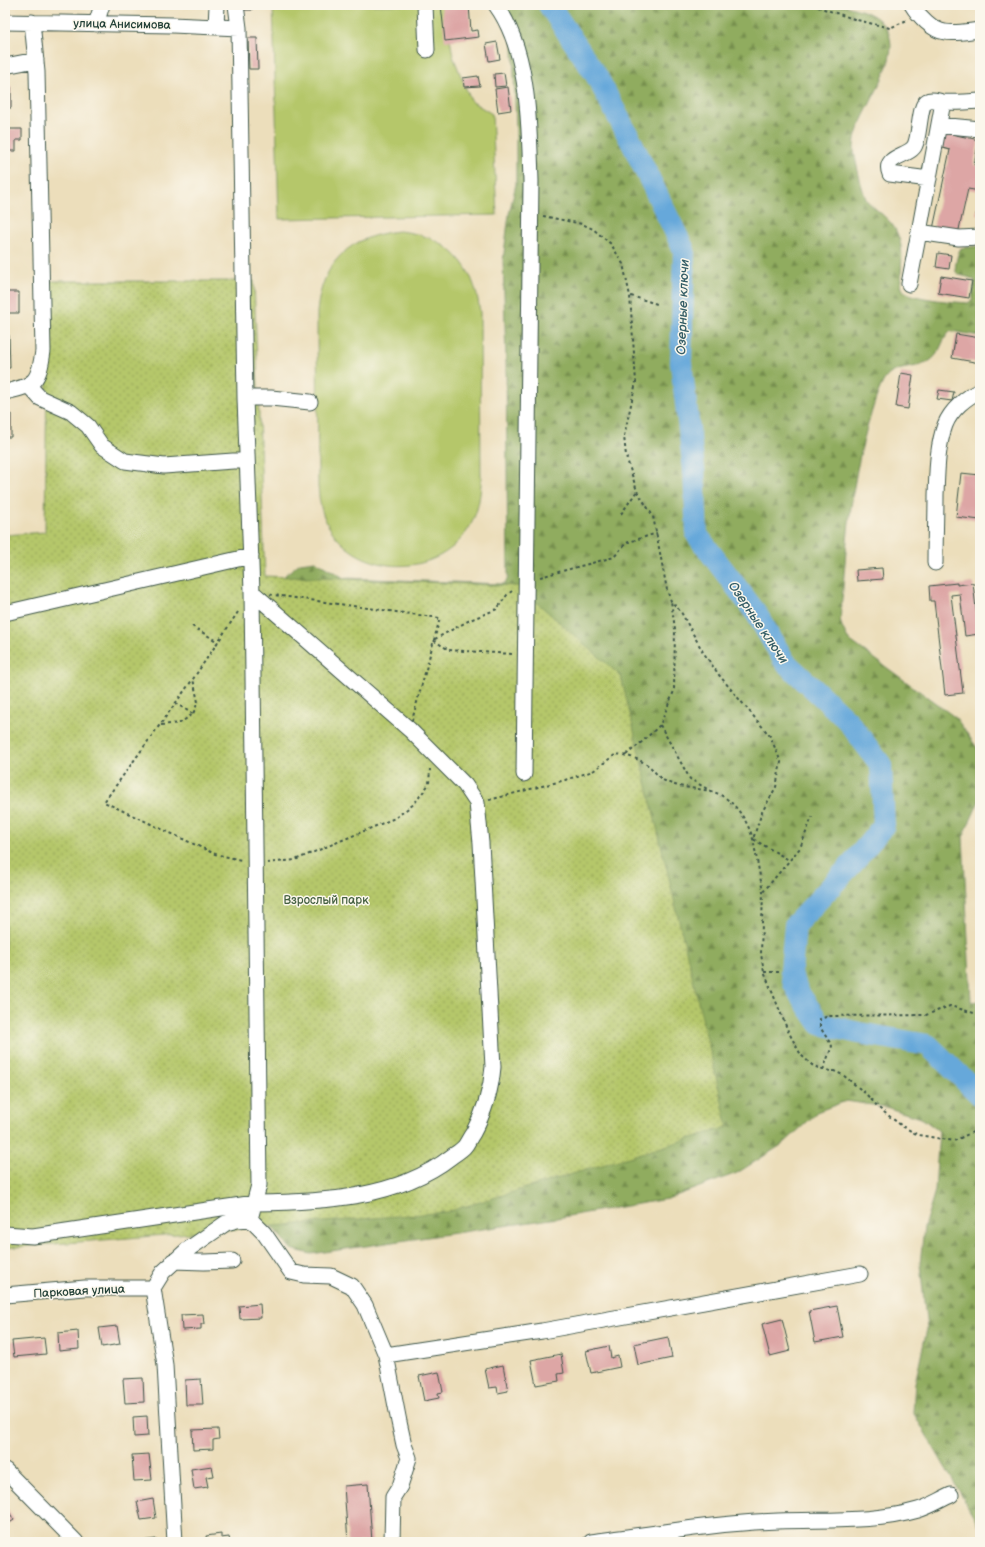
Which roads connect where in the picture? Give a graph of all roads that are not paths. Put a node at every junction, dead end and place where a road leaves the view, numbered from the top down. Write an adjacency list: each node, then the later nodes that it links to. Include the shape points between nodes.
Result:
1 (102, 5): 9 (street)
2 (217, 5): 10 (street)
3 (236, 5): 11 (street)
4 (425, 5): 13 (street)
5 (496, 5): 34 (street, via 506,18 517,46 529,123 531,181)
6 (914, 9): 12 (street, via 928,24 944,32)
7 (5, 22): 8 (street, улица Анисимова)
8 (32, 22): 9 (street, улица Анисимова); 14 (street)
9 (96, 24): 10 (street, улица Анисимова)
10 (216, 26): 11 (street, улица Анисимова)
11 (239, 28): 27 (street)
12 (980, 30)
13 (428, 50)
14 (36, 60): 15 (street); 24 (street, via 43,351 38,375)
15 (5, 66)
16 (943, 102): 17 (street); 18 (street); 20 (street, via 931,99 925,102 915,147 888,165 890,174)
17 (979, 105)
18 (939, 125): 19 (street); 20 (street)
19 (980, 129)
20 (929, 179): 21 (street)
21 (919, 232): 22 (street, via 959,238); 23 (street)
22 (980, 237)
23 (909, 284)
24 (29, 386): 26 (street); 29 (street, via 40,398 71,412 88,426 102,446 125,461 164,466)
25 (980, 391): 31 (street, via 961,403 945,424 937,462)
26 (5, 392)
27 (245, 398): 28 (street); 29 (street)
28 (310, 402)
29 (247, 460): 30 (street)
30 (251, 556): 32 (street); 33 (street)
31 (935, 563)
32 (250, 595): 35 (street, via 259,1185); 35 (street, via 410,730 465,785 477,803 494,1067 492,1085 478,1124 465,1146 438,1167 412,1180 340,1198)
33 (5, 612)
34 (524, 774)
35 (255, 1203): 36 (street); 37 (street, via 33,1236)
36 (250, 1219): 38 (street, via 226,1223); 43 (street, via 264,1233 291,1272 331,1276 352,1286 365,1305)
37 (5, 1234)
38 (173, 1261): 39 (street); 41 (street, via 162,1272)
39 (232, 1261)
40 (860, 1274): 43 (street, via 542,1331)
41 (153, 1288): 42 (street, Парковая улица, via 85,1288); 47 (street, via 165,1365)
42 (5, 1295)
43 (386, 1355): 48 (street, via 404,1445 409,1458 394,1497)
44 (5, 1470): 46 (street)
45 (951, 1495): 49 (street, via 918,1510 887,1516 718,1526)
46 (76, 1542)
47 (175, 1542)
48 (392, 1542)
49 (591, 1542)

